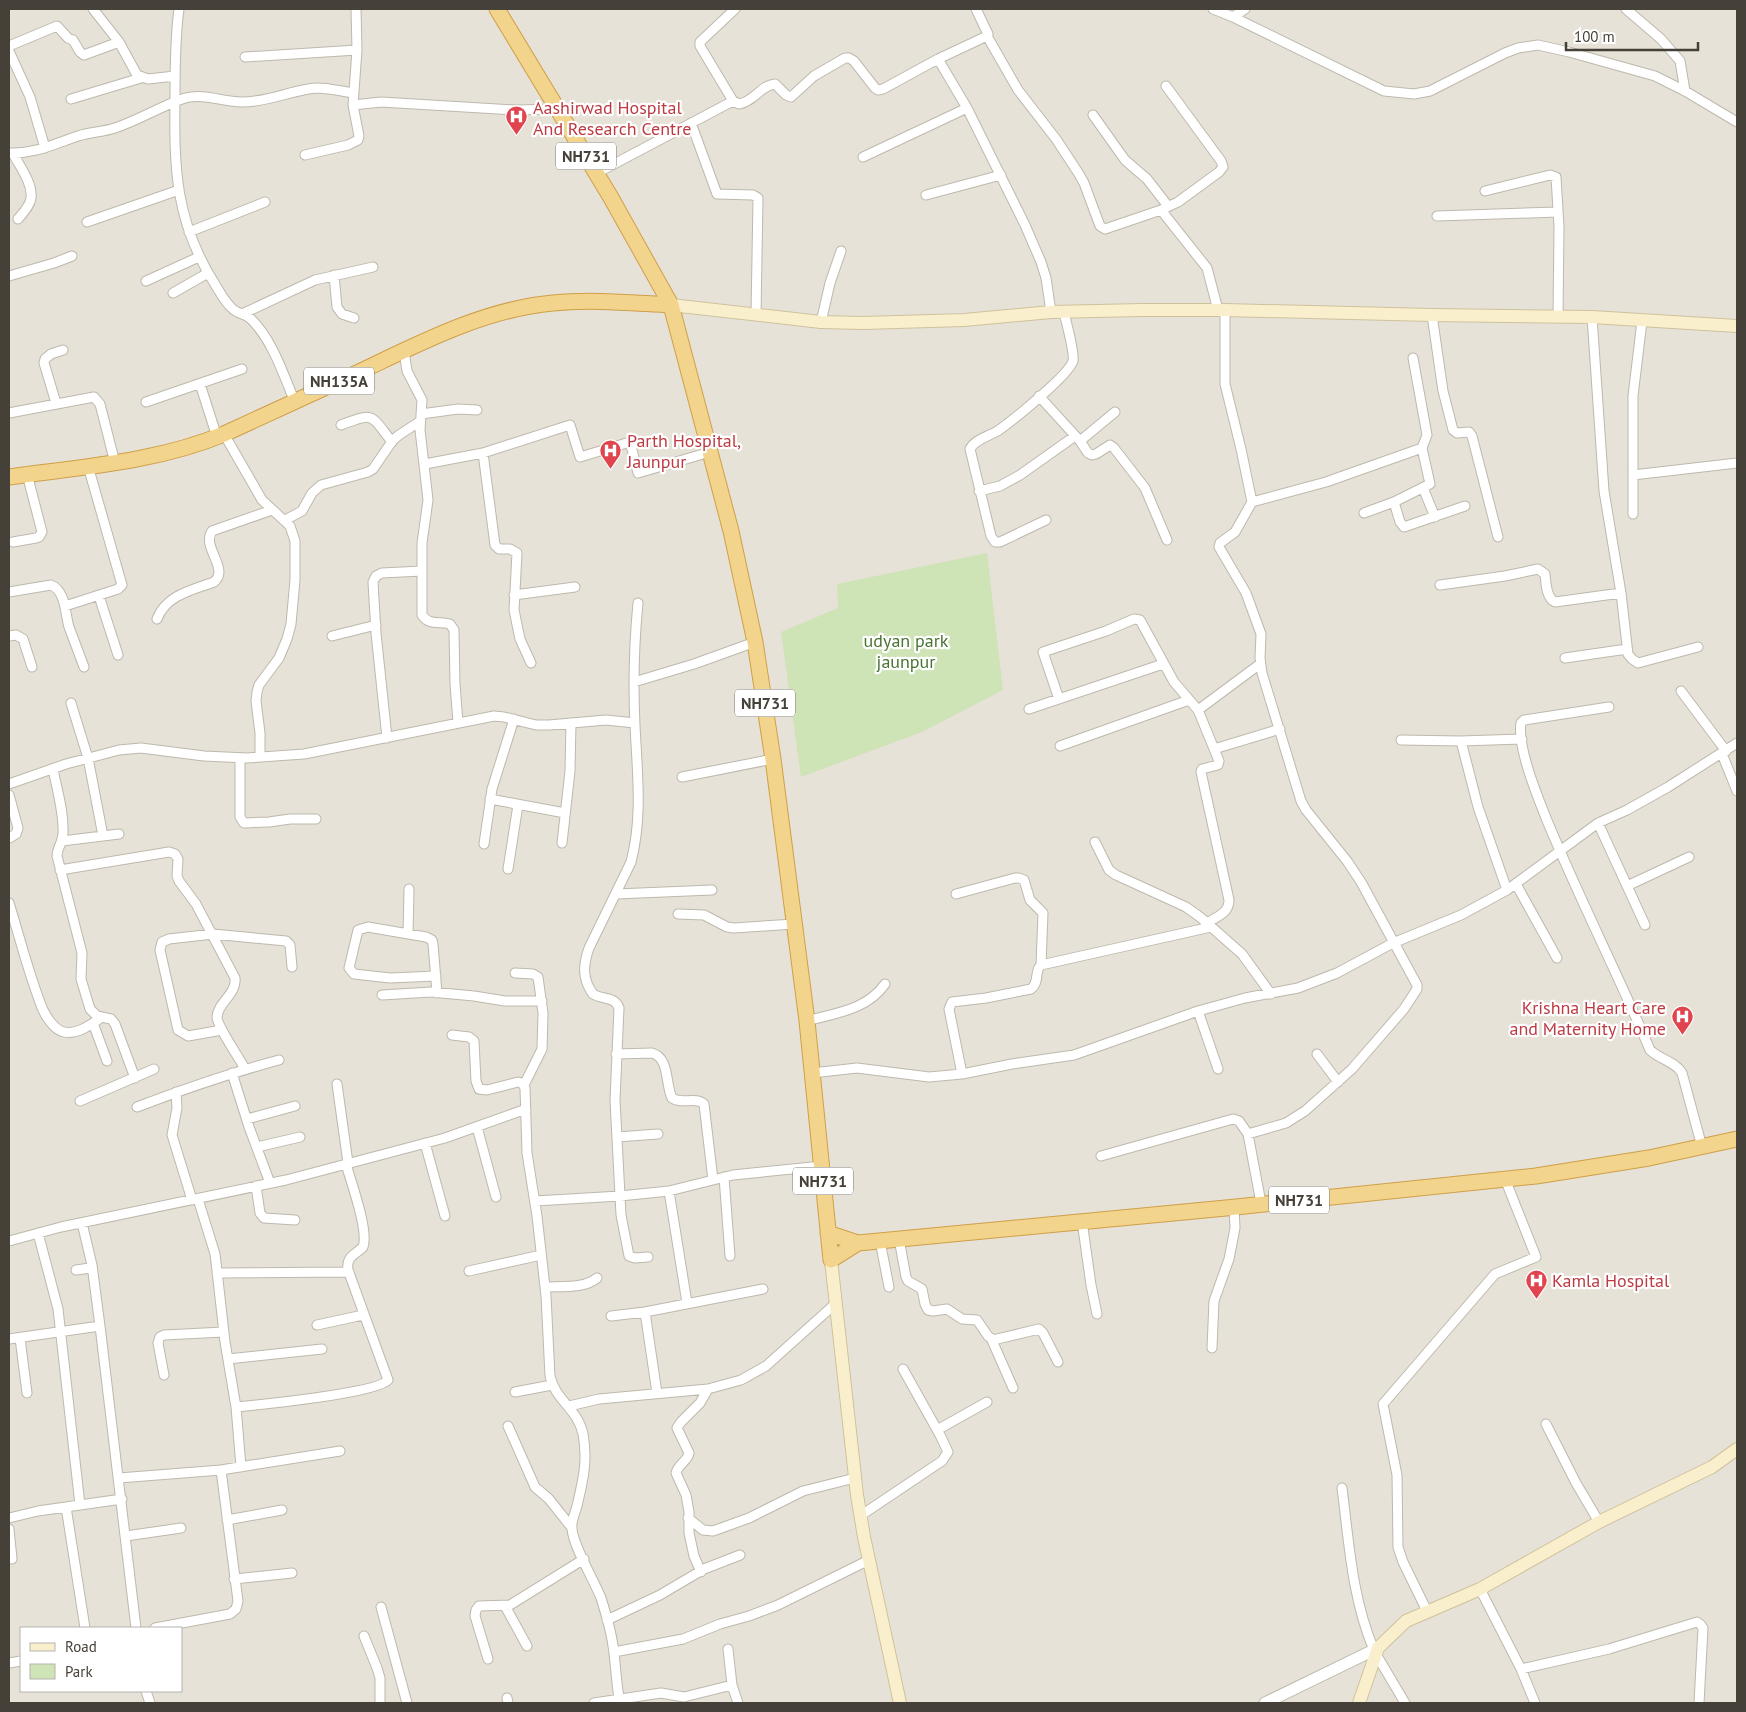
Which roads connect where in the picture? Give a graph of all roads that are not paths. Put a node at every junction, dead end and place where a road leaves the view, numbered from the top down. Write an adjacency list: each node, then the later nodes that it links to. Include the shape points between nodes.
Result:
1 (93, 9): 12 (street)
2 (179, 9): 18 (street)
3 (356, 9): 14 (street)
4 (497, 9): 28 (highway, NH731)
5 (735, 9): 24 (street, via 700,42)
6 (976, 9): 11 (street)
7 (1213, 9): 10 (street)
8 (1246, 9): 10 (street)
9 (1626, 9): 21 (street, via 1661,39 1680,61)
10 (1233, 17): 21 (street, via 1384,91 1414,94 1430,91 1505,53 1538,45 1655,76)
11 (987, 36): 17 (street); 42 (street, via 1018,90 1079,174 1100,226 1108,229)
12 (119, 42): 13 (street, via 84,55 57,26); 19 (street, via 133,70)
13 (9, 46)
14 (357, 50): 16 (street); 22 (street)
15 (9, 51): 32 (street, via 30,97)
16 (245, 57)
17 (938, 59): 24 (street, via 878,90 854,61 845,58 814,76 791,97 775,84 769,84 750,100 739,104); 27 (street)
18 (175, 76): 19 (street); 25 (street)
19 (141, 78): 23 (street)
20 (1166, 86): 42 (street, via 1223,165 1220,172)
21 (1684, 91): 30 (street)
22 (354, 93): 25 (street, via 320,88 256,101 196,96); 26 (street)
23 (71, 99)
24 (733, 101): 31 (street)
25 (175, 102): 32 (street, via 115,128 81,135); 38 (street)
26 (353, 105): 28 (street, via 381,102 516,110); 34 (street, via 358,140)
27 (967, 108): 35 (street); 37 (street)
28 (559, 109): 36 (highway, NH731)
29 (1093, 116): 42 (street, via 1121,156 1147,179)
30 (1737, 122)
31 (691, 123): 36 (street); 61 (street, via 717,194 753,195 758,198)
32 (45, 148): 33 (street, via 23,154)
33 (11, 153): 45 (street, via 30,190 31,199)
34 (305, 155)
35 (864, 157)
36 (596, 173): 57 (highway, NH731)
37 (1001, 175): 40 (street); 59 (street, via 1041,262)
38 (178, 190): 46 (street); 47 (street)
39 (1486, 191): 43 (street, via 1553,175 1557,181)
40 (926, 195)
41 (265, 202): 47 (street)
42 (1164, 208): 58 (street, via 1207,268)
43 (1558, 212): 44 (street); 63 (street)
44 (1436, 216)
45 (18, 219)
46 (87, 222)
47 (189, 232): 50 (street)
48 (841, 251): 67 (street)
49 (72, 256): 54 (street)
50 (199, 257): 52 (street); 55 (street)
51 (373, 268): 53 (street)
52 (208, 274): 56 (street); 60 (street, via 227,302)
53 (334, 275): 60 (street, via 306,284); 65 (street, via 337,307 342,314)
54 (9, 276)
55 (146, 281)
56 (173, 293)
57 (670, 305): 61 (main road); 70 (highway, NH135A, via 599,300 518,308 469,323); 87 (highway, NH731)
58 (1221, 310): 59 (main road); 62 (main road); 98 (street, via 1225,384)
59 (1058, 312): 67 (main road, via 964,320); 74 (street, via 1073,361 1061,378)
60 (242, 314): 76 (street, via 250,318 266,340)
61 (756, 315): 67 (main road)
62 (1432, 316): 63 (main road); 107 (street, via 1443,391 1454,430 1457,433 1469,432 1472,436)
63 (1558, 317): 64 (main road)
64 (1592, 317): 66 (main road); 114 (street, via 1604,492)
65 (354, 318)
66 (1642, 321): 68 (main road); 94 (street, via 1633,396)
67 (820, 322)
68 (1737, 326)
69 (63, 350): 77 (street, via 51,354 44,363)
70 (404, 351): 76 (highway, NH135A); 81 (street, via 407,371 422,400)
71 (1413, 358): 86 (street, via 1427,436)
72 (242, 369): 73 (street)
73 (200, 384): 75 (street); 83 (street)
74 (1039, 396): 84 (street); 97 (street, via 997,432 972,445 971,454)
75 (146, 402)
76 (295, 402): 83 (highway, NH135A)
77 (56, 403): 80 (street); 89 (street, via 88,397 97,399)
78 (478, 410): 81 (street, via 458,408)
79 (1115, 412): 84 (street)
80 (9, 413)
81 (420, 418): 85 (street); 91 (street)
82 (341, 425): 85 (street, via 369,416)
83 (221, 435): 89 (highway, NH135A); 101 (street, via 262,500)
84 (1077, 439): 97 (street, via 1000,486); 108 (street, via 1092,455 1110,445 1114,448 1145,488)
85 (392, 442): 105 (street, via 373,469 321,484 302,511)
86 (1422, 448): 96 (street, via 1431,482); 98 (street, via 1326,482)
87 (710, 452): 88 (street, via 638,473 630,442 580,457 570,426); 123 (highway, NH731, via 732,531)
88 (483, 453): 91 (street); 115 (street, via 495,545 517,554)
89 (115, 463): 92 (highway, NH135A)
90 (1737, 463): 94 (street)
91 (425, 464): 110 (street, via 428,500)
92 (88, 466): 93 (highway, NH135A); 116 (street, via 122,585 118,590)
93 (27, 474): 95 (highway, NH135A); 109 (street, via 42,532 39,537)
94 (1634, 476): 103 (street)
95 (9, 477)
96 (1424, 488): 99 (street); 104 (street)
97 (980, 490): 106 (street, via 995,542)
98 (1252, 502): 130 (street, via 1235,532 1219,547 1246,593 1261,634)
99 (1394, 502): 102 (street); 104 (street, via 1404,527)
100 (1465, 506): 104 (street)
101 (272, 510): 105 (street); 119 (street, via 212,531 209,540 220,572 218,578 174,598 162,608)
102 (1364, 513)
103 (1633, 514)
104 (1435, 517)
105 (285, 520): 154 (street, via 295,541 291,624 279,658 257,692)
106 (1046, 520)
107 (1498, 537)
108 (1167, 540)
109 (14, 542)
110 (422, 571): 120 (street, via 376,576 373,582); 142 (street, via 424,619 431,623 450,624 454,630)
111 (1440, 585): 114 (street, via 1538,569 1544,574 1549,596 1555,602)
112 (575, 587): 115 (street)
113 (9, 592): 118 (street, via 54,586)
114 (1621, 593): 125 (street)
115 (514, 595): 128 (street, via 516,626)
116 (99, 596): 118 (street); 126 (street)
117 (638, 603): 133 (street)
118 (66, 606): 132 (street, via 68,624)
119 (157, 619)
120 (376, 625): 122 (street); 146 (street)
121 (9, 636): 131 (street, via 23,639)
122 (332, 636)
123 (755, 642): 133 (street); 157 (highway, NH731)
124 (1698, 647): 125 (street, via 1638,663)
125 (1627, 649): 127 (street)
126 (118, 655)
127 (1565, 658)
128 (531, 663)
129 (1164, 664): 135 (street); 135 (street, via 1143,625 1139,619 1134,619 1043,652); 136 (street)
130 (1260, 664): 140 (street); 145 (street)
131 (32, 667)
132 (84, 667)
133 (634, 682): 144 (street)
134 (1681, 691): 153 (street)
135 (1059, 699): 139 (street)
136 (1190, 700): 140 (street); 151 (street)
137 (71, 704): 155 (street)
138 (1608, 707): 147 (street, via 1524,720 1520,729)
139 (1029, 709)
140 (1198, 710): 152 (street)
141 (514, 719): 142 (street, via 494,716); 143 (street, via 536,725); 163 (street)
142 (458, 723): 146 (street)
143 (571, 723): 144 (street, via 606,720); 165 (street)
144 (635, 723): 184 (street, via 638,827 631,862)
145 (1280, 728): 152 (street); 193 (street, via 1301,801 1361,882)
146 (388, 738): 154 (street, via 304,754)
147 (1522, 739): 149 (street); 175 (street, via 1531,779)
148 (1401, 740): 149 (street)
149 (1461, 741): 183 (street, via 1478,806)
150 (1737, 743): 153 (street)
151 (1060, 746)
152 (1214, 749): 189 (street, via 1219,762 1201,772 1229,906)
153 (1724, 752): 161 (street); 167 (street, via 1668,787)
154 (260, 757): 156 (street)
155 (88, 758): 156 (street, via 141,748); 158 (street); 169 (street)
156 (240, 758): 166 (street, via 240,817 244,823)
157 (773, 759): 159 (street); 188 (highway, NH731)
158 (53, 769): 160 (street); 171 (street, via 61,808)
159 (682, 777)
160 (9, 784)
161 (1737, 791)
162 (9, 795): 170 (street, via 18,828 16,834)
163 (490, 799): 164 (street); 174 (street)
164 (518, 804): 165 (street); 178 (street)
165 (565, 813): 173 (street)
166 (316, 819)
167 (1598, 823): 175 (street); 180 (street)
168 (119, 834): 169 (street)
169 (103, 836): 171 (street)
170 (9, 838)
171 (62, 841): 177 (street, via 57,850)
172 (1095, 842): 189 (street, via 1108,870 1186,908)
173 (562, 843)
174 (484, 844)
175 (1560, 851): 179 (street); 238 (street, via 1650,1050 1677,1066 1682,1073)
176 (1688, 857): 180 (street)
177 (60, 870): 191 (street, via 169,852 175,854 179,881); 205 (street, via 82,953 82,984 90,1010)
178 (508, 870)
179 (1516, 884): 183 (street); 194 (street)
180 (1627, 886): 190 (street)
181 (409, 890): 192 (street)
182 (712, 890): 184 (street)
183 (1507, 890): 193 (street, via 1460,915)
184 (616, 894): 210 (street, via 589,948 584,966 592,994 618,1004)
185 (956, 894): 195 (street, via 1015,878 1024,880 1030,900 1043,913)
186 (9, 903): 207 (street, via 48,1018 56,1028 66,1033)
187 (678, 914): 188 (street, via 704,915 734,928)
188 (794, 924): 206 (highway, NH731)
189 (1209, 925): 195 (street); 201 (street, via 1242,954)
190 (1645, 925)
191 (213, 934): 196 (street, via 286,941 290,944); 208 (street, via 236,984 218,1012); 208 (street, via 169,939 162,942 160,950 178,1030 188,1036)
192 (408, 934): 198 (street, via 432,940); 198 (street, via 368,926 361,928 356,935 349,968 351,972 359,976 390,978)
193 (1393, 943): 201 (street, via 1337,973); 221 (street, via 1417,989 1404,1009)
194 (1557, 958)
195 (1041, 965): 219 (street, via 1035,986 1031,989 950,1004)
196 (292, 967)
197 (515, 973): 203 (street, via 537,975)
198 (436, 976): 200 (street)
199 (885, 984): 206 (street, via 874,998 858,1006)
200 (437, 993): 202 (street); 203 (street, via 514,1002)
201 (1271, 994): 204 (street)
202 (382, 995)
203 (542, 1001): 223 (street, via 542,1049)
204 (1198, 1011): 216 (street); 219 (street, via 1074,1055)
205 (102, 1017): 207 (street); 220 (street, via 111,1019 115,1024)
206 (807, 1020): 218 (highway, NH731)
207 (93, 1023): 213 (street)
208 (222, 1030): 215 (street)
209 (452, 1035): 223 (street, via 469,1037 474,1042 479,1089 518,1082)
210 (616, 1054): 234 (street); 244 (street, via 656,1054 663,1062 672,1098 678,1101 699,1100 704,1104)
211 (1317, 1054): 221 (street)
212 (279, 1060): 215 (street)
213 (107, 1061)
214 (154, 1069): 220 (street)
215 (245, 1069): 217 (street)
216 (1218, 1069)
217 (232, 1073): 224 (street); 229 (street)
218 (812, 1073): 219 (street, via 856,1068 929,1077); 241 (highway, NH731)
219 (962, 1074)
220 (135, 1078): 225 (street)
221 (1338, 1082): 232 (street, via 1296,1118)
222 (337, 1084): 240 (street)
223 (524, 1085): 228 (street)
224 (176, 1092): 227 (street); 250 (street, via 172,1135)
225 (80, 1100)
226 (295, 1106): 229 (street)
227 (137, 1107)
228 (526, 1109): 230 (street); 251 (street, via 527,1153)
229 (247, 1118): 237 (street)
230 (477, 1128): 236 (street); 249 (street)
231 (658, 1134): 234 (street)
232 (1248, 1134): 239 (street, via 1239,1121 1225,1119); 252 (street)
233 (300, 1137): 237 (street)
234 (617, 1137): 248 (street)
235 (1737, 1140): 238 (highway, NH731)
236 (424, 1143): 240 (street); 254 (street)
237 (257, 1147): 245 (street)
238 (1702, 1147): 243 (highway, NH731, via 1650,1158)
239 (1100, 1156)
240 (347, 1164): 245 (street); 272 (street, via 365,1237 363,1247 349,1258)
241 (822, 1166): 242 (street); 259 (highway, NH731)
242 (724, 1177): 244 (street); 265 (street)
243 (1505, 1179): 252 (highway, NH731); 338 (street, via 1536,1257 1494,1274 1383,1404 1397,1475 1398,1547)
244 (713, 1180): 247 (street)
245 (270, 1183): 246 (street)
246 (256, 1186): 250 (street); 255 (street, via 260,1213 264,1218)
247 (669, 1191): 248 (street); 277 (street)
248 (620, 1196): 251 (street); 266 (street, via 627,1253 631,1258)
249 (496, 1197)
250 (195, 1200): 257 (street); 271 (street)
251 (535, 1201): 264 (street)
252 (1261, 1204): 253 (highway, NH731)
253 (1234, 1207): 256 (highway, NH731); 290 (street, via 1235,1228 1229,1259 1214,1301)
254 (445, 1216)
255 (295, 1220)
256 (1082, 1222): 260 (highway, NH731); 280 (street)
257 (82, 1223): 258 (street); 268 (street)
258 (38, 1233): 261 (street); 285 (street, via 58,1309)
259 (828, 1233): 263 (highway, NH731); 267 (highway, NH731)
260 (899, 1239): 262 (highway, NH731); 288 (street, via 906,1278 922,1289 928,1310 948,1309 962,1319 977,1320)
261 (9, 1241)
262 (880, 1241): 263 (highway, NH731); 275 (street)
263 (858, 1243): 267 (highway, NH731)
264 (541, 1255): 270 (street); 274 (street)
265 (730, 1256)
266 (648, 1257)
267 (831, 1260): 278 (main road)
268 (92, 1265): 269 (street); 284 (street)
269 (76, 1270)
270 (469, 1271)
271 (217, 1272): 272 (street); 286 (street)
272 (349, 1272): 281 (street)
273 (597, 1278): 274 (street, via 582,1285)
274 (545, 1286): 296 (street)
275 (889, 1287)
276 (763, 1288): 277 (street)
277 (687, 1304): 279 (street)
278 (835, 1304): 298 (street, via 755,1373); 313 (main road)
279 (646, 1312): 282 (street); 301 (street)
280 (1097, 1314)
281 (363, 1315): 283 (street); 304 (street, via 387,1376 386,1383 295,1401)
282 (611, 1316)
283 (316, 1325)
284 (100, 1326): 285 (street); 312 (street)
285 (60, 1331): 287 (street); 316 (street)
286 (224, 1332): 292 (street); 295 (street, via 160,1337 158,1343)
287 (20, 1338): 289 (street); 300 (street)
288 (991, 1338): 293 (street, via 996,1340 1039,1329); 297 (street)
289 (9, 1339)
290 (1212, 1348)
291 (322, 1349): 292 (street)
292 (228, 1359): 304 (street)
293 (1058, 1362)
294 (903, 1369): 307 (street)
295 (164, 1375)
296 (552, 1385): 299 (street); 303 (street, via 556,1394)
297 (1013, 1388)
298 (708, 1389): 301 (street); 321 (street, via 677,1428 690,1453 676,1473 686,1495)
299 (514, 1392)
300 (27, 1393)
301 (657, 1393): 303 (street, via 599,1399)
302 (987, 1402): 307 (street)
303 (569, 1406): 325 (street, via 579,1421 586,1454)
304 (236, 1408): 310 (street)
305 (1546, 1424): 323 (street)
306 (508, 1426): 325 (street, via 534,1487 549,1499)
307 (937, 1430): 319 (street, via 946,1447 942,1461)
308 (1737, 1450): 323 (main road, via 1712,1467)
309 (340, 1451): 310 (street)
310 (241, 1467): 311 (street)
311 (220, 1470): 312 (street); 322 (street)
312 (119, 1478): 315 (street)
313 (855, 1478): 319 (main road); 321 (street, via 803,1491 750,1518 713,1532 702,1530)
314 (1342, 1488): 346 (street, via 1355,1589 1364,1627)
315 (122, 1499): 316 (street); 327 (street)
316 (80, 1505): 317 (street)
317 (66, 1507): 320 (street); 340 (street)
318 (282, 1510): 322 (street)
319 (860, 1516): 331 (main road)
320 (9, 1518)
321 (688, 1518): 332 (street, via 691,1546)
322 (226, 1520): 334 (street)
323 (1598, 1522): 335 (main road)
324 (181, 1528): 327 (street)
325 (572, 1528): 330 (street)
326 (9, 1529): 329 (street)
327 (126, 1536): 341 (street)
328 (740, 1555): 332 (street)
329 (12, 1558)
330 (584, 1559): 336 (street); 339 (street)
331 (869, 1560): 347 (street, via 756,1613 676,1641); 358 (main road)
332 (701, 1572): 339 (street)
333 (292, 1573): 334 (street)
334 (234, 1579): 342 (street, via 238,1601 233,1612)
335 (1480, 1589): 338 (main road); 349 (street)
336 (504, 1606): 344 (street); 348 (street, via 484,1605 476,1610)
337 (381, 1607): 354 (street)
338 (1427, 1612): 346 (main road, via 1406,1621)
339 (607, 1620): 347 (street)
340 (85, 1627)
341 (136, 1627)
342 (160, 1627)
343 (364, 1636): 353 (street, via 379,1673)
344 (527, 1646)
345 (728, 1649): 350 (street)
346 (1376, 1651): 359 (street); 360 (main road); 361 (street)
347 (614, 1652): 352 (street)
348 (488, 1659)
349 (1521, 1669): 362 (street); 363 (street, via 1609,1649 1696,1622 1702,1628)
350 (732, 1685): 351 (street, via 684,1697); 357 (street)
351 (670, 1694): 352 (street); 356 (street)
352 (620, 1702): 355 (street)
353 (380, 1703)
354 (407, 1703)
355 (594, 1703)
356 (677, 1703)
357 (738, 1703)
358 (900, 1703)
359 (1265, 1703)
360 (1359, 1703)
361 (1406, 1703)
362 (1535, 1703)
363 (1699, 1703)

